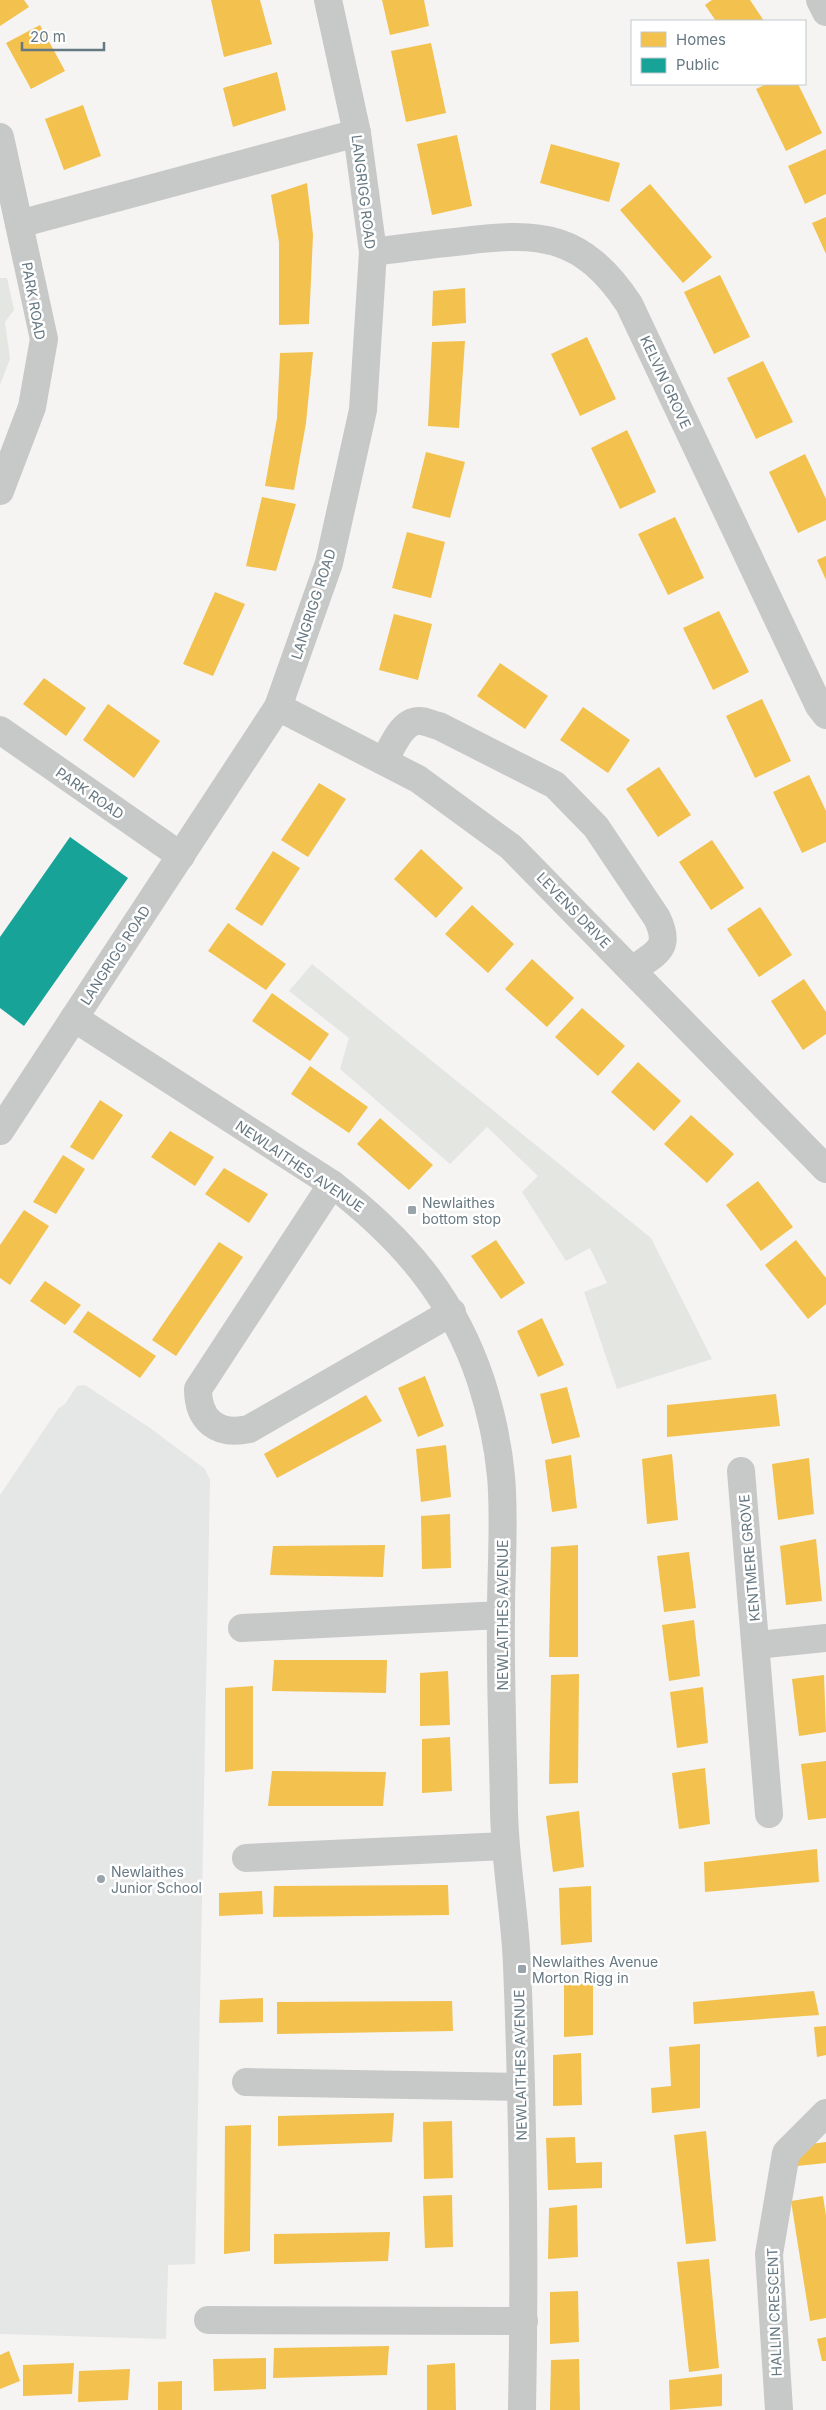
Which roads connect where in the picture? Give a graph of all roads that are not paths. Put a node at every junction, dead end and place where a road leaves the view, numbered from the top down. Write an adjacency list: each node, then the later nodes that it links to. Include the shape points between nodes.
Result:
1 (328, 0): 4 (street, LANGRIGG ROAD)
2 (820, 0): 3 (street)
3 (826, 12)
4 (357, 133): 6 (street); 7 (street, LANGRIGG ROAD)
5 (0, 137): 6 (street, PARK ROAD)
6 (19, 224): 8 (street, PARK ROAD, via 44,339 32,408)
7 (373, 252): 9 (street, LANGRIGG ROAD, via 362,410 329,563); 10 (street, KELVIN GROVE, via 524,235 551,239 569,246 606,273 629,304)
8 (0, 491)
9 (278, 707): 12 (street, LEVENS DRIVE); 13 (street, LANGRIGG ROAD)
10 (826, 715)
11 (0, 730): 13 (street, PARK ROAD)
12 (384, 761): 14 (street, LEVENS DRIVE, via 418,779 512,847); 14 (street, via 399,733 408,724 419,721 439,726 555,785 596,827 665,934 664,943 655,954)
13 (180, 856): 15 (street, LANGRIGG ROAD)
14 (632, 970): 17 (street, LEVENS DRIVE)
15 (74, 1018): 16 (street, LANGRIGG ROAD); 18 (street, NEWLAITHES AVENUE)
16 (0, 1131)
17 (826, 1168)
18 (332, 1184): 19 (street, NEWLAITHES AVENUE, via 398,1240); 19 (street, via 198,1389 198,1404 213,1425 223,1431 249,1429)
19 (452, 1312): 21 (street, NEWLAITHES AVENUE, via 468,1344 494,1430 502,1478)
20 (741, 1471): 24 (street, KENTMERE GROVE)
21 (500, 1616): 22 (street); 26 (street, NEWLAITHES AVENUE)
22 (242, 1628)
23 (826, 1638): 24 (street)
24 (757, 1645): 25 (street, KENTMERE GROVE)
25 (769, 1814)
26 (505, 1846): 27 (street); 29 (street, NEWLAITHES AVENUE, via 517,1959)
27 (246, 1858)
28 (246, 2082): 29 (street)
29 (521, 2087): 32 (street, NEWLAITHES AVENUE)
30 (826, 2113): 34 (street, HALLIN CRESCENT, via 786,2153 769,2254)
31 (208, 2320): 32 (street)
32 (524, 2321): 33 (street, NEWLAITHES AVENUE)
33 (522, 2410)
34 (779, 2410)

